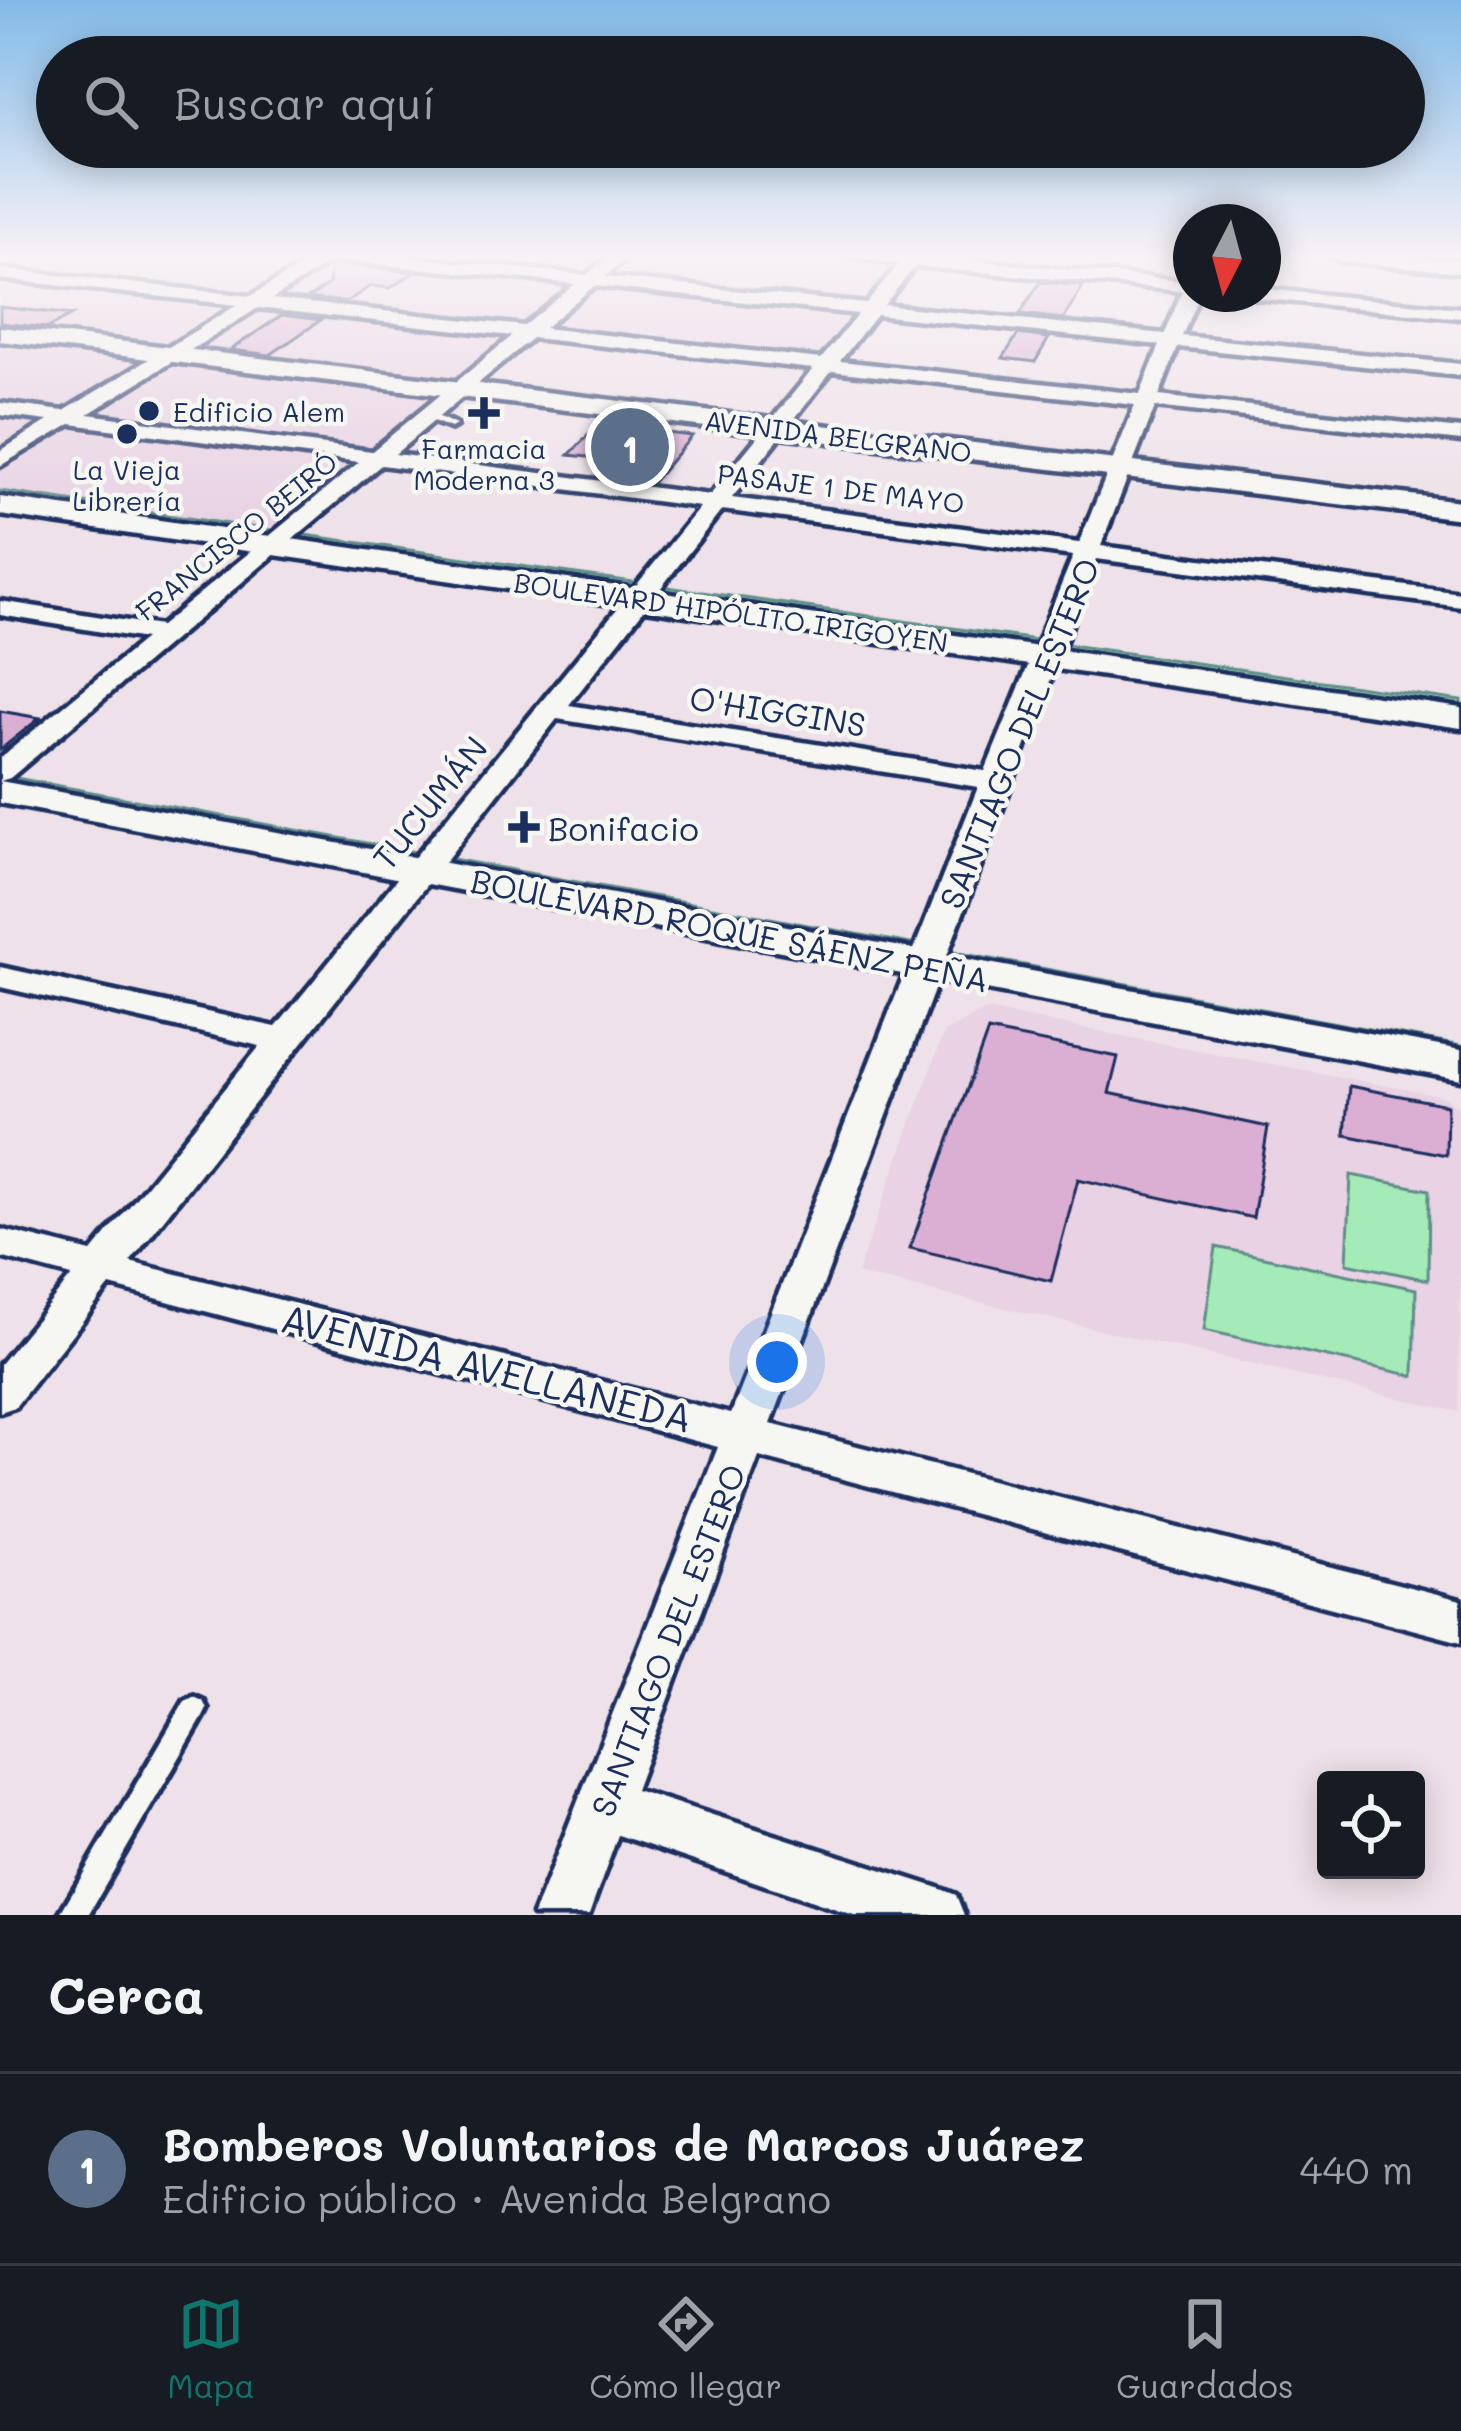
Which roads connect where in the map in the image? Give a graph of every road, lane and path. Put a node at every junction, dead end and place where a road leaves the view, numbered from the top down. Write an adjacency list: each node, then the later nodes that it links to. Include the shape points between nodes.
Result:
1 (86, 344): 8 (street, AVENIDA BELGRANO)
2 (192, 344): 8 (street)
3 (513, 344): 11 (street, FRANCISCO BEIRÓ)
4 (640, 344): 9 (street)
5 (843, 344): 9 (street, TUCUMÁN)
6 (1170, 344): 12 (street, SANTIAGO DEL ESTERO)
7 (1214, 344): 10 (street)
8 (175, 355): 11 (street, AVENIDA BELGRANO); 14 (street)
9 (826, 365): 12 (street); 15 (street, TUCUMÁN)
10 (1461, 370)
11 (459, 390): 15 (street, AVENIDA BELGRANO); 17 (street, FRANCISCO BEIRÓ, via 440,421)
12 (1147, 400): 16 (street); 19 (street, SANTIAGO DEL ESTERO)
13 (0, 409): 14 (street, PASAJE 1 DE MAYO)
14 (70, 418): 17 (street, PASAJE 1 DE MAYO); 18 (street)
15 (775, 429): 19 (street, AVENIDA BELGRANO); 21 (street, TUCUMÁN)
16 (1461, 435)
17 (379, 458): 21 (street, PASAJE 1 DE MAYO); 24 (street, FRANCISCO BEIRÓ)
18 (0, 460)
19 (1120, 469): 23 (street, AVENIDA BELGRANO); 25 (street, SANTIAGO DEL ESTERO)
20 (0, 491): 24 (street, BOULEVARD HIPÓLITO IRIGOYEN)
21 (716, 502): 25 (street, PASAJE 1 DE MAYO); 26 (street, TUCUMÁN)
22 (0, 506): 24 (street, BOULEVARD HIPÓLITO IRIGOYEN)
23 (1461, 510)
24 (278, 539): 26 (street, BOULEVARD HIPÓLITO IRIGOYEN); 29 (street, FRANCISCO BEIRÓ)
25 (1091, 551): 27 (street, PASAJE 1 DE MAYO); 30 (street, SANTIAGO DEL ESTERO)
26 (645, 591): 30 (street, BOULEVARD HIPÓLITO IRIGOYEN); 32 (street, TUCUMÁN)
27 (1461, 600)
28 (0, 608): 29 (street)
29 (163, 634): 34 (street, FRANCISCO BEIRÓ)
30 (1048, 650): 31 (street, BOULEVARD HIPÓLITO IRIGOYEN); 33 (street, BOULEVARD HIPÓLITO IRIGOYEN); 35 (street, SANTIAGO DEL ESTERO)
31 (1461, 701)
32 (550, 710): 35 (street, O'HIGGINS); 36 (street, TUCUMÁN)
33 (1461, 718)
34 (0, 776): 36 (street, BOULEVARD ROQUE SÁENZ PEÑA)
35 (995, 781): 37 (street, SANTIAGO DEL ESTERO)
36 (429, 860): 37 (street, BOULEVARD ROQUE SÁENZ PEÑA); 40 (street, TUCUMÁN)
37 (931, 952): 39 (street, BOULEVARD ROQUE SÁENZ PEÑA); 41 (street, BOULEVARD ROQUE SÁENZ PEÑA); 45 (street, SANTIAGO DEL ESTERO)
38 (0, 977): 40 (street)
39 (1461, 1036)
40 (285, 1040): 43 (street, TUCUMÁN)
41 (1461, 1065)
42 (0, 1243): 43 (street, AVENIDA AVELLANEDA)
43 (101, 1269): 44 (street, TUCUMÁN); 45 (street, AVENIDA AVELLANEDA)
44 (0, 1395)
45 (746, 1432): 46 (street, AVENIDA AVELLANEDA); 48 (street, SANTIAGO DEL ESTERO)
46 (1461, 1621)
47 (194, 1709): 49 (lane)
48 (604, 1805): 50 (street, SANTIAGO DEL ESTERO); 51 (street)
49 (73, 1915)
50 (561, 1915)
51 (936, 1915)

